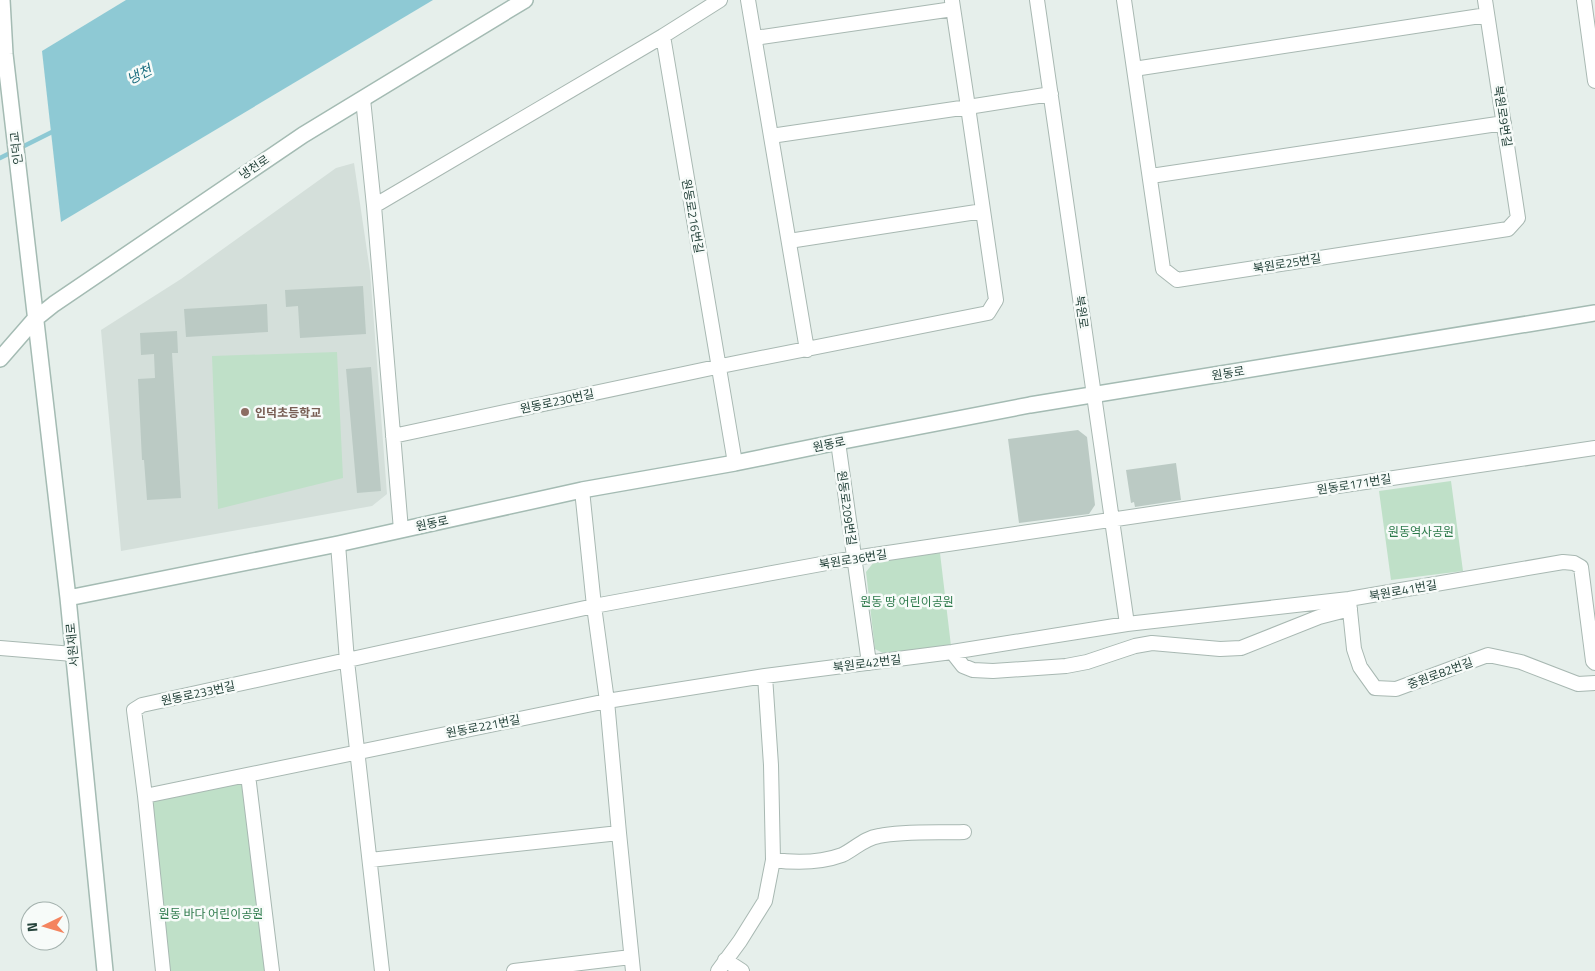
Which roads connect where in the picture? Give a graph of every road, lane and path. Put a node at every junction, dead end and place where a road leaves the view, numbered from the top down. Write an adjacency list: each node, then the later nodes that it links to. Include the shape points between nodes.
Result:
1 (2, 0): 26 (street, 인덕교)
2 (526, 0): 16 (street, 냉천로)
3 (720, 0): 11 (street)
4 (748, 0): 12 (street)
5 (1037, 0): 15 (street, 북원로)
6 (1124, 0): 13 (street, 북원로25번길)
7 (1485, 0): 10 (street, 북원로9번길)
8 (1584, 0): 14 (street)
9 (953, 4): 12 (street); 17 (street)
10 (1487, 15): 13 (street); 18 (street, 북원로9번길)
11 (663, 36): 21 (street); 29 (street, 원동로216번길)
12 (755, 38): 19 (street)
13 (1134, 68): 20 (street, 북원로25번길)
14 (1595, 81)
15 (1051, 94): 17 (street); 30 (street, 북원로)
16 (363, 99): 21 (street); 26 (street, 냉천로, via 242,175)
17 (968, 107): 19 (street); 22 (street)
18 (1504, 123): 20 (street); 23 (street, 북원로9번길, via 1518,218)
19 (771, 136): 24 (street)
20 (1151, 176): 23 (street, 북원로25번길, via 1163,269 1177,280)
21 (374, 206): 31 (street)
22 (983, 211): 24 (street); 27 (street, via 996,300 988,313)
23 (1508, 229)
24 (789, 241): 27 (street)
25 (1595, 313): 30 (street, 원동로)
26 (34, 320): 28 (street, 냉천로); 40 (street, 서원재로)
27 (807, 350): 29 (street)
28 (0, 359)
29 (720, 366): 31 (street, 원동로230번길); 34 (street, 원동로216번길)
30 (1094, 395): 32 (street, 원동로); 36 (street, 북원로)
31 (392, 436): 37 (street)
32 (838, 442): 34 (street, 원동로); 39 (street, 원동로209번길)
33 (1595, 448): 36 (street, 원동로171번길)
34 (735, 463): 35 (street, 원동로)
35 (582, 490): 37 (street, 원동로); 42 (street)
36 (1112, 520): 39 (street, 북원로36번길); 43 (street, 북원로)
37 (401, 530): 38 (street, 원동로)
38 (338, 544): 40 (street, 원동로); 47 (street)
39 (854, 558): 42 (street, 북원로36번길); 48 (street, 원동로209번길)
40 (68, 598): 46 (street, 서원재로)
41 (1349, 604): 43 (street, 북원로41번길); 45 (street, via 1240,648 1152,643 1066,666 993,672 963,666); 49 (street, 북원로41번길, via 1563,562 1574,563 1581,566); 51 (street, 중원로82번길, via 1354,648 1360,667 1375,688 1396,689 1488,656 1520,662 1578,684)
42 (594, 606): 47 (street); 52 (street)
43 (1127, 624): 45 (street, 북원로42번길)
44 (0, 648): 46 (street)
45 (952, 652): 48 (street, 북원로42번길)
46 (73, 654): 62 (street, 서원재로)
47 (347, 661): 53 (street); 55 (street, 원동로233번길, via 142,705 134,710)
48 (868, 663): 50 (street, 북원로42번길)
49 (1595, 663)
50 (764, 676): 52 (street, 북원로42번길); 59 (street, via 771,764)
51 (1595, 683)
52 (608, 701): 53 (street, 원동로221번길); 57 (street)
53 (358, 752): 54 (street); 58 (street)
54 (248, 775): 55 (street); 64 (street)
55 (145, 796): 63 (street, 원동로233번길)
56 (964, 832): 59 (street, via 880,835 843,854 823,860 798,863)
57 (619, 834): 58 (street); 60 (street)
58 (370, 860): 65 (street)
59 (773, 860): 61 (street, via 765,901)
60 (632, 964): 66 (street)
61 (722, 965): 67 (street)
62 (105, 971)
63 (163, 971)
64 (272, 971)
65 (382, 971)
66 (514, 971)
67 (742, 971)

